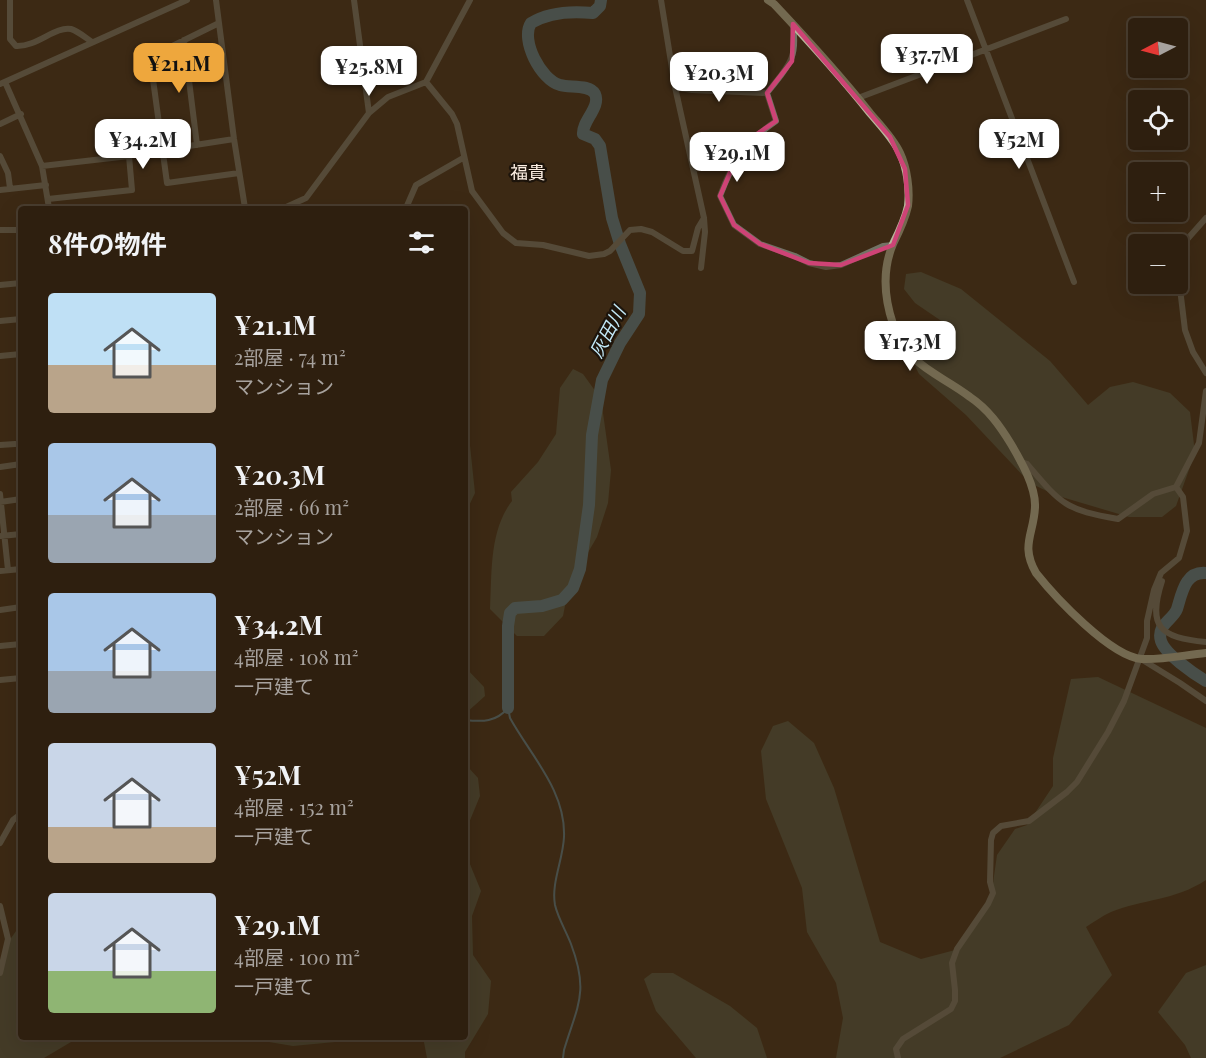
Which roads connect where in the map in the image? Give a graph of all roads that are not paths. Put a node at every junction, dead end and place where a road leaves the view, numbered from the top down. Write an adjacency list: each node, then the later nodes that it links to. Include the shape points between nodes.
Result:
1 (10, 0): 13 (street, via 10,39 16,46 27,47 62,29 73,29)
2 (187, 0): 13 (street)
3 (216, 0): 10 (street)
4 (354, 0): 20 (street)
5 (471, 0): 15 (street)
6 (661, 0): 17 (street)
7 (768, 0): 11 (main road)
8 (967, 0): 14 (street)
9 (1066, 19): 14 (street)
10 (219, 23): 12 (street); 23 (street)
11 (793, 24): 18 (street, via 792,61); 19 (main road)
12 (184, 40): 24 (street); 25 (street, via 150,57)
13 (92, 42): 16 (street)
14 (986, 49): 19 (street); 45 (street)
15 (426, 82): 20 (street, via 388,97); 27 (street, via 457,124)
16 (2, 83): 21 (street)
17 (675, 87): 18 (street); 38 (street)
18 (766, 93): 43 (street, via 776,120 754,136 741,153 720,196 734,225 760,244 826,267)
19 (858, 98): 43 (main road, via 895,145 905,169 908,205)
20 (369, 113): 36 (street, via 314,189)
21 (21, 114): 22 (street); 28 (street)
22 (0, 124)
23 (234, 139): 24 (street); 29 (street)
24 (197, 144): 25 (street)
25 (163, 150): 29 (street, via 167,183)
26 (0, 156): 31 (street)
27 (463, 158): 37 (street, via 416,185); 38 (street, via 472,191 516,243 589,256 610,251 630,230 641,229 683,251 692,251)
28 (42, 166): 30 (street); 33 (street, via 129,156 132,190)
29 (239, 173): 35 (street)
30 (46, 185): 31 (street); 33 (street)
31 (10, 188): 32 (street)
32 (0, 190)
33 (48, 199): 34 (street)
34 (49, 206)
35 (245, 206)
36 (294, 206)
37 (407, 206)
38 (704, 218): 44 (street)
39 (1206, 218): 42 (street)
40 (0, 230): 41 (street)
41 (18, 230)
42 (1188, 239)
43 (893, 245): 58 (main road, via 887,260 886,297 901,341 917,361 995,419)
44 (701, 268)
45 (1074, 282)
46 (18, 283): 47 (street)
47 (0, 285)
48 (1181, 294): 53 (street, via 1185,330)
49 (18, 319): 50 (street)
50 (0, 321)
51 (18, 354): 52 (street)
52 (0, 356)
53 (1206, 372)
54 (1206, 391): 55 (street)
55 (1205, 414): 61 (street, via 1198,442)
56 (15, 444): 57 (street)
57 (0, 446)
58 (1020, 462): 61 (street, via 1027,464 1058,500 1085,514 1118,519 1153,494); 77 (main road, via 1033,492 1035,507 1028,545 1036,573 1079,619 1127,655)
59 (18, 464): 60 (street)
60 (0, 467)
61 (1176, 487): 68 (street, via 1183,497 1187,531 1179,558)
62 (0, 494): 64 (street)
63 (18, 499): 64 (street)
64 (0, 502): 66 (street)
65 (18, 534): 66 (street)
66 (2, 536): 69 (street)
67 (18, 569): 69 (street)
68 (1165, 569): 73 (street, via 1156,622 1162,629 1190,641); 77 (street, via 1154,590)
69 (8, 570): 70 (street)
70 (0, 571)
71 (18, 607): 72 (street)
72 (0, 609)
73 (1206, 642)
74 (18, 644): 75 (street)
75 (0, 646)
76 (1206, 653): 77 (main road)
77 (1141, 659): 80 (street); 85 (street, via 1108,732 1077,782 1029,821 1001,826 993,834 993,893 957,948 952,963 955,1001 951,1009 903,1039 896,1049)
78 (18, 678): 79 (street)
79 (0, 680)
80 (1206, 702)
81 (18, 816): 82 (street)
82 (0, 843)
83 (0, 906): 84 (street, via 8,939)
84 (0, 973)
85 (898, 1058)

